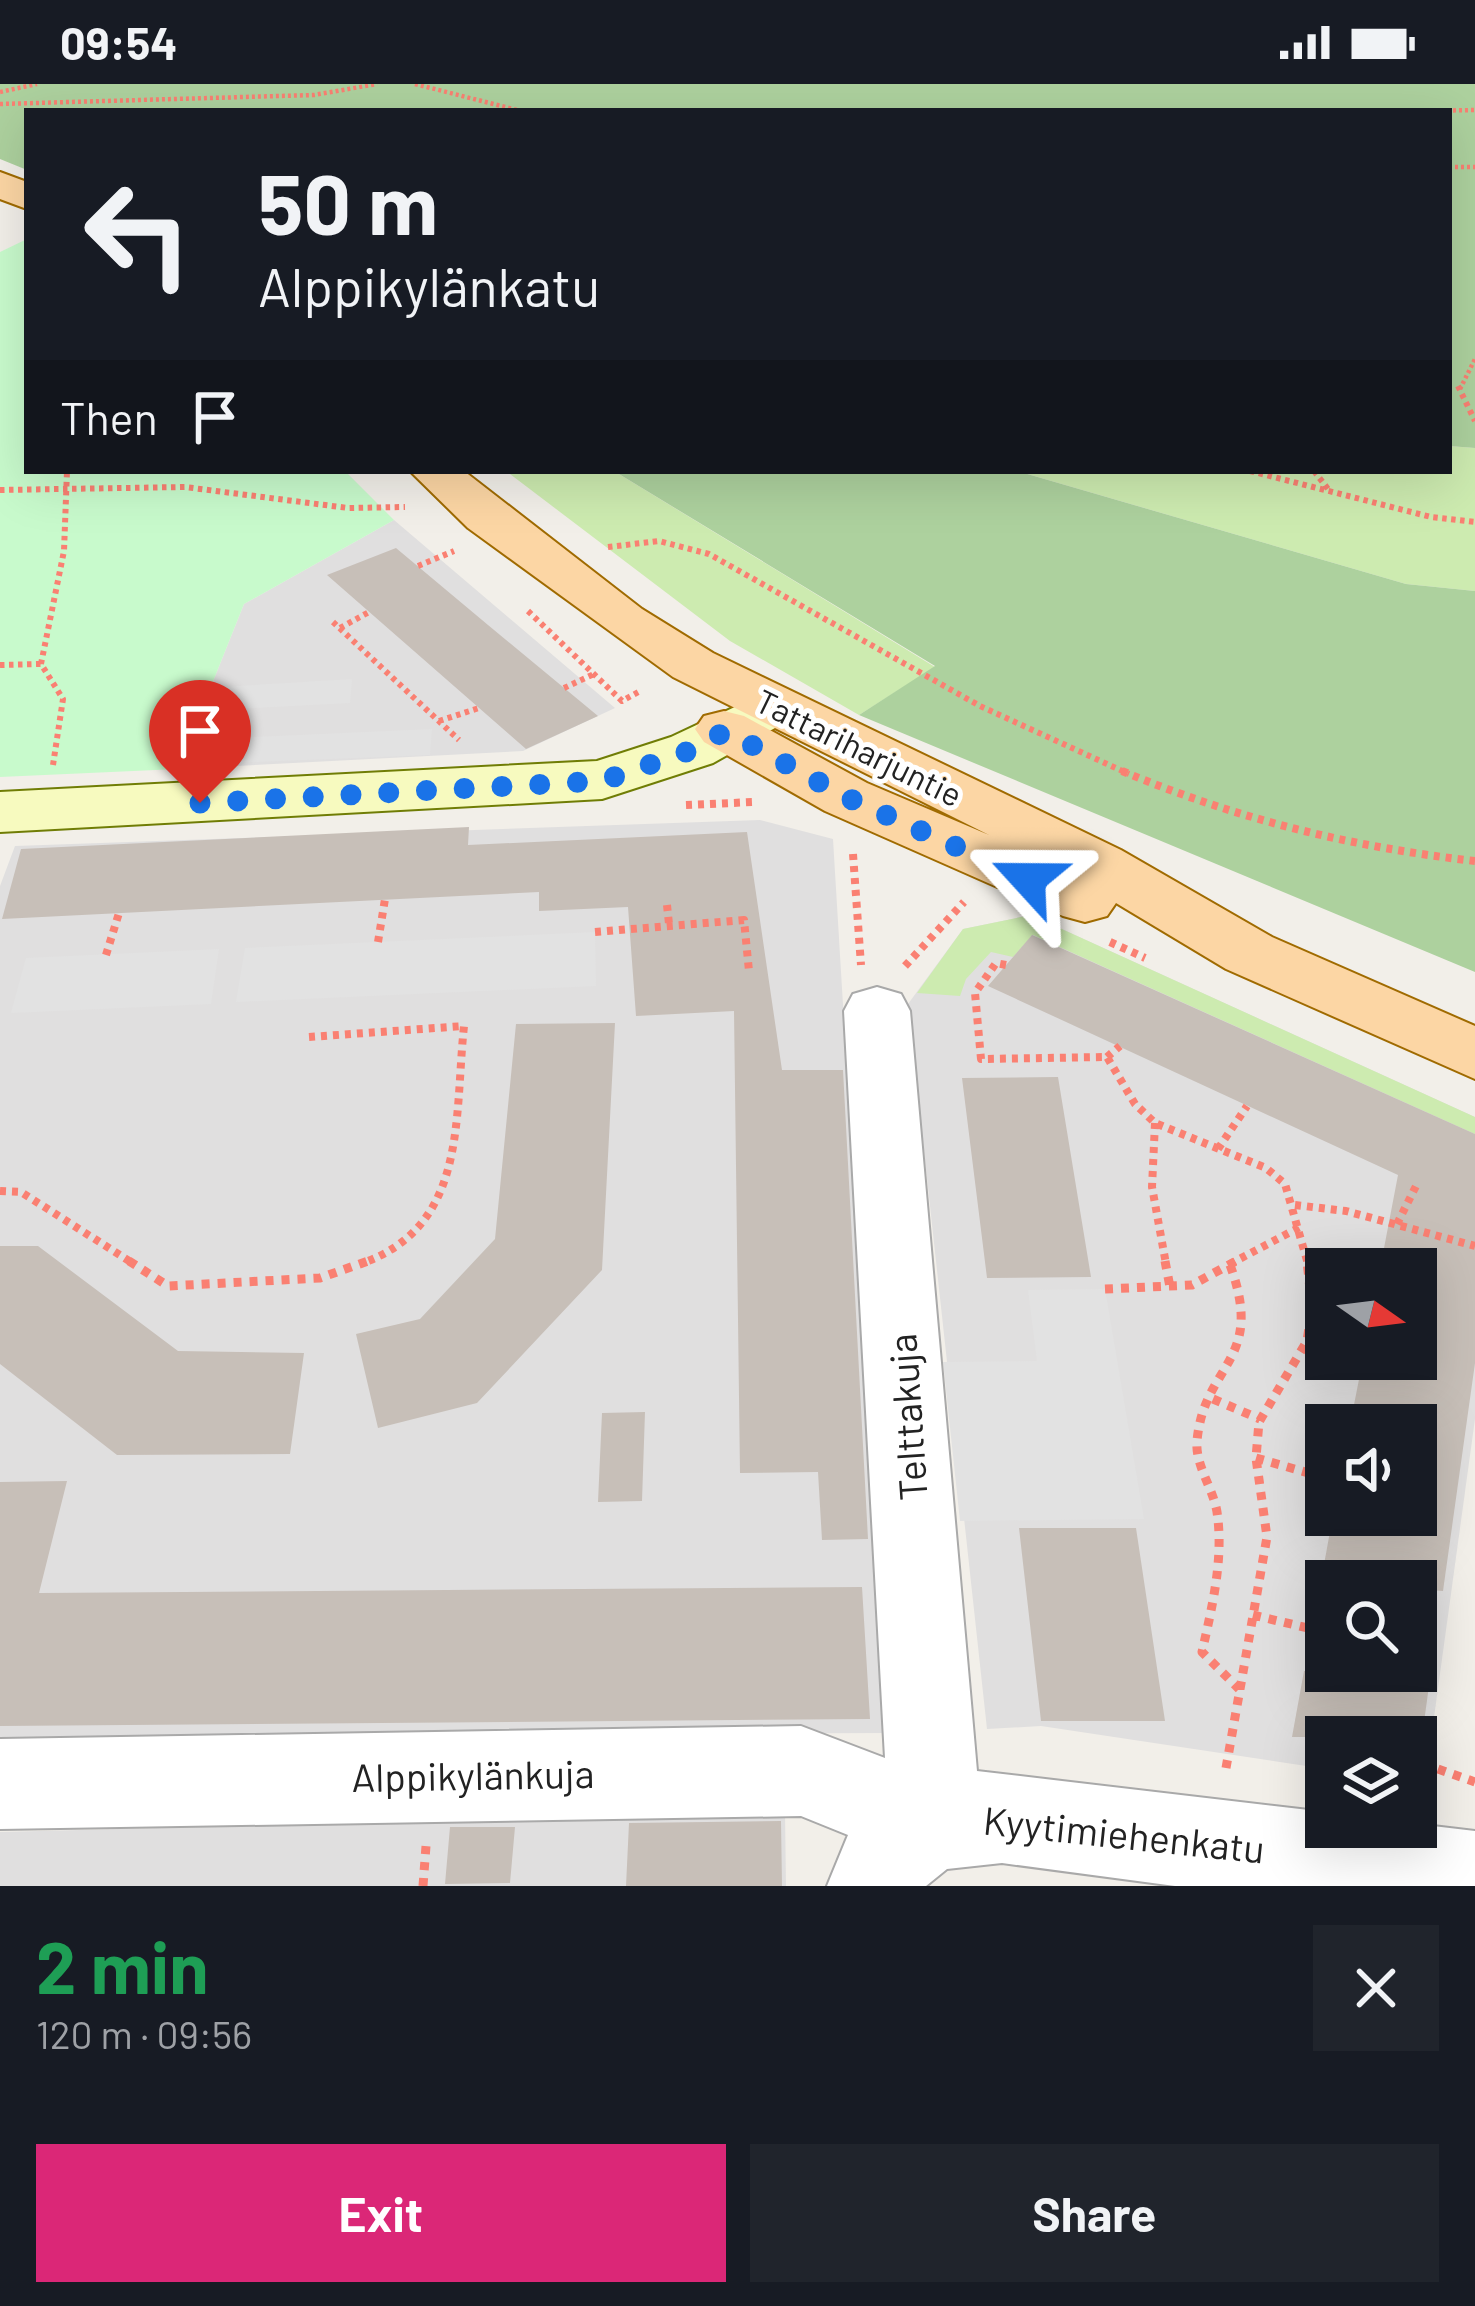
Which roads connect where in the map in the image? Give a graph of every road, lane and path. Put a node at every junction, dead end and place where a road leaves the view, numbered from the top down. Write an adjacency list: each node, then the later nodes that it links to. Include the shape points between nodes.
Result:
1 (38, 84): 4 (path)
2 (377, 84): 5 (path, via 314,94)
3 (415, 84): 6 (path)
4 (0, 92)
5 (0, 104)
6 (508, 108)
7 (1475, 359): 8 (path, via 1458,385)
8 (1475, 421)
9 (68, 474): 12 (path)
10 (1263, 474): 15 (path)
11 (1317, 474): 15 (path)
12 (67, 488): 13 (path, via 185,488 348,508); 14 (path); 21 (path, via 64,551)
13 (426, 488): 17 (main road, Tattariharjuntie)
14 (0, 490)
15 (1330, 490): 16 (path)
16 (1475, 522)
17 (474, 533): 19 (path); 26 (main road, Tattariharjuntie, via 623,620); 26 (main road, Tattariharjuntie, via 591,634 638,693)
18 (606, 548): 31 (path, via 646,538 709,554 1000,718 1274,826 1420,858)
19 (418, 566)
20 (369, 612): 27 (path, via 336,625)
21 (41, 664): 22 (path); 29 (path, via 63,699)
22 (0, 665)
23 (594, 674): 24 (path)
24 (564, 688)
25 (479, 708): 27 (path)
26 (748, 719): 29 (street, via 692,750 602,781); 45 (main road, Tattariharjuntie, via 1099,865 1249,952)
27 (439, 722): 28 (path)
28 (465, 746)
29 (24, 797)
30 (853, 849): 42 (path, via 862,983)
31 (1475, 861)
32 (980, 884): 42 (path, via 883,986)
33 (386, 899): 38 (path)
34 (668, 904): 36 (path)
35 (119, 913): 39 (path)
36 (669, 924): 37 (path); 41 (path, via 744,920)
37 (595, 932)
38 (377, 942)
39 (106, 955)
40 (1006, 965): 46 (path, via 996,963 975,993 981,1059)
41 (748, 971)
42 (878, 1011): 72 (street, Telttakuja)
43 (309, 1037): 51 (path, via 464,1025 447,1186 427,1220 384,1256 320,1278 168,1286 21,1192)
44 (1120, 1046): 46 (path)
45 (1475, 1054)
46 (1107, 1057): 48 (path)
47 (1246, 1106): 49 (path)
48 (1155, 1124): 49 (path); 58 (path, via 1151,1187)
49 (1218, 1149): 52 (path, via 1266,1168)
50 (1417, 1184): 53 (path)
51 (0, 1191)
52 (1295, 1205): 53 (path); 54 (path)
53 (1397, 1224): 55 (path)
54 (1300, 1227): 56 (path); 57 (path)
55 (1475, 1246)
56 (1305, 1261)
57 (1230, 1264): 58 (path, via 1192,1285); 61 (path, via 1242,1289 1242,1328 1238,1355)
58 (1170, 1287): 59 (path)
59 (1105, 1289)
60 (1305, 1343): 62 (path)
61 (1213, 1400): 62 (path); 67 (path, via 1196,1449 1215,1498 1215,1596 1202,1652)
62 (1261, 1419): 63 (path)
63 (1256, 1458): 64 (path); 65 (path, via 1267,1537)
64 (1305, 1472)
65 (1253, 1615): 66 (path); 67 (path)
66 (1305, 1627)
67 (1240, 1690): 68 (path)
68 (1226, 1768)
69 (1438, 1769): 70 (path)
70 (1475, 1782)
71 (0, 1784): 72 (street, Alppikylänkuja, via 801,1771)
72 (905, 1855): 73 (street, Kyytimiehenkatu, via 979,1816 1053,1819)
73 (1475, 1879)

